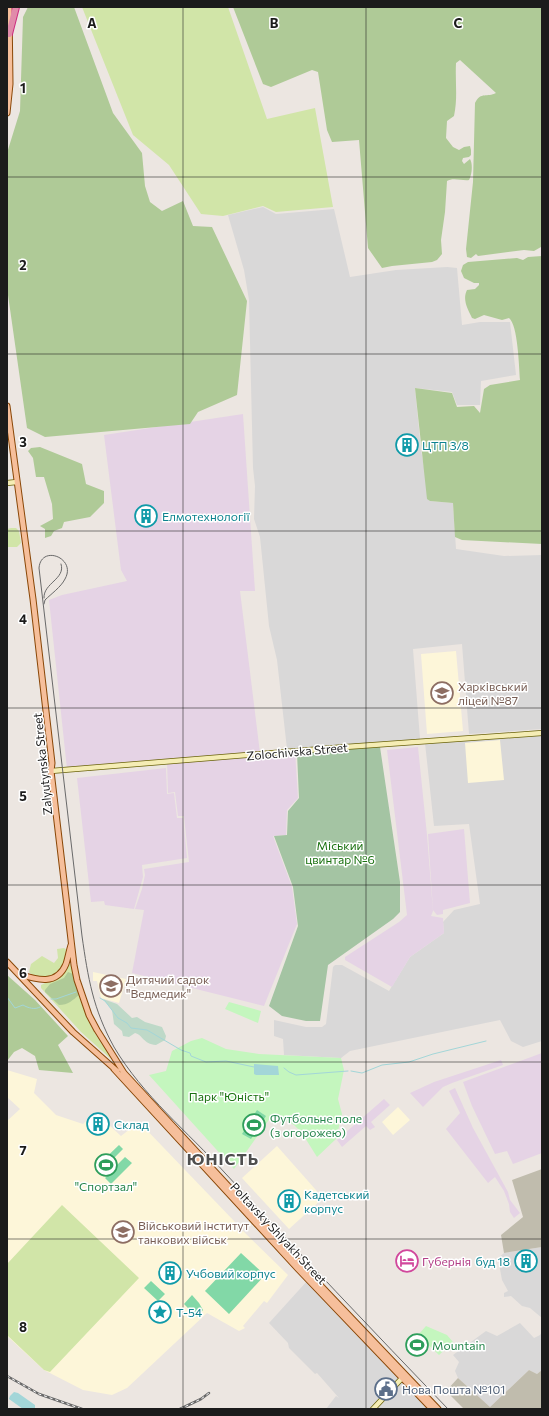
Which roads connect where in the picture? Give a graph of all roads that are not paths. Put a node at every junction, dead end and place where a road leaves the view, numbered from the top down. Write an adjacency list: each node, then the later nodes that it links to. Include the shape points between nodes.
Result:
1 (9, 7): 3 (main road)
2 (16, 7): 3 (highway)
3 (9, 34): 4 (main road)
4 (10, 63): 5 (main road); 6 (main road)
5 (7, 70)
6 (7, 112)
7 (7, 406): 8 (main road, Zalyutynska Street)
8 (17, 482): 9 (street); 11 (main road, Zalyutynska Street)
9 (7, 483)
10 (542, 733): 11 (street, Zolochivska Street)
11 (52, 771): 12 (main road, Zalyutynska Street)
12 (72, 944): 14 (main road); 15 (main road, Zalyutynska Street)
13 (7, 962): 16 (main road, Poltavsky Shlyakh Street)
14 (66, 964): 15 (main road, via 70,962); 16 (main road, via 58,975 45,980 34,980)
15 (74, 965): 18 (main road, Zalyutynska Street, via 82,997 97,1030)
16 (18, 974): 17 (main road, Poltavsky Shlyakh Street, via 73,1032)
17 (114, 1069): 18 (main road, Poltavsky Shlyakh Street); 20 (main road, Poltavsky Shlyakh Street, via 298,1269)
18 (134, 1084): 19 (main road, Zalyutynska Street)
19 (149, 1100): 20 (main road, Poltavsky Shlyakh Street)
20 (404, 1377): 21 (street); 22 (main road, Poltavsky Shlyakh Street); 23 (main road, Poltavsky Shlyakh Street)
21 (373, 1409)
22 (432, 1409)
23 (438, 1409)

